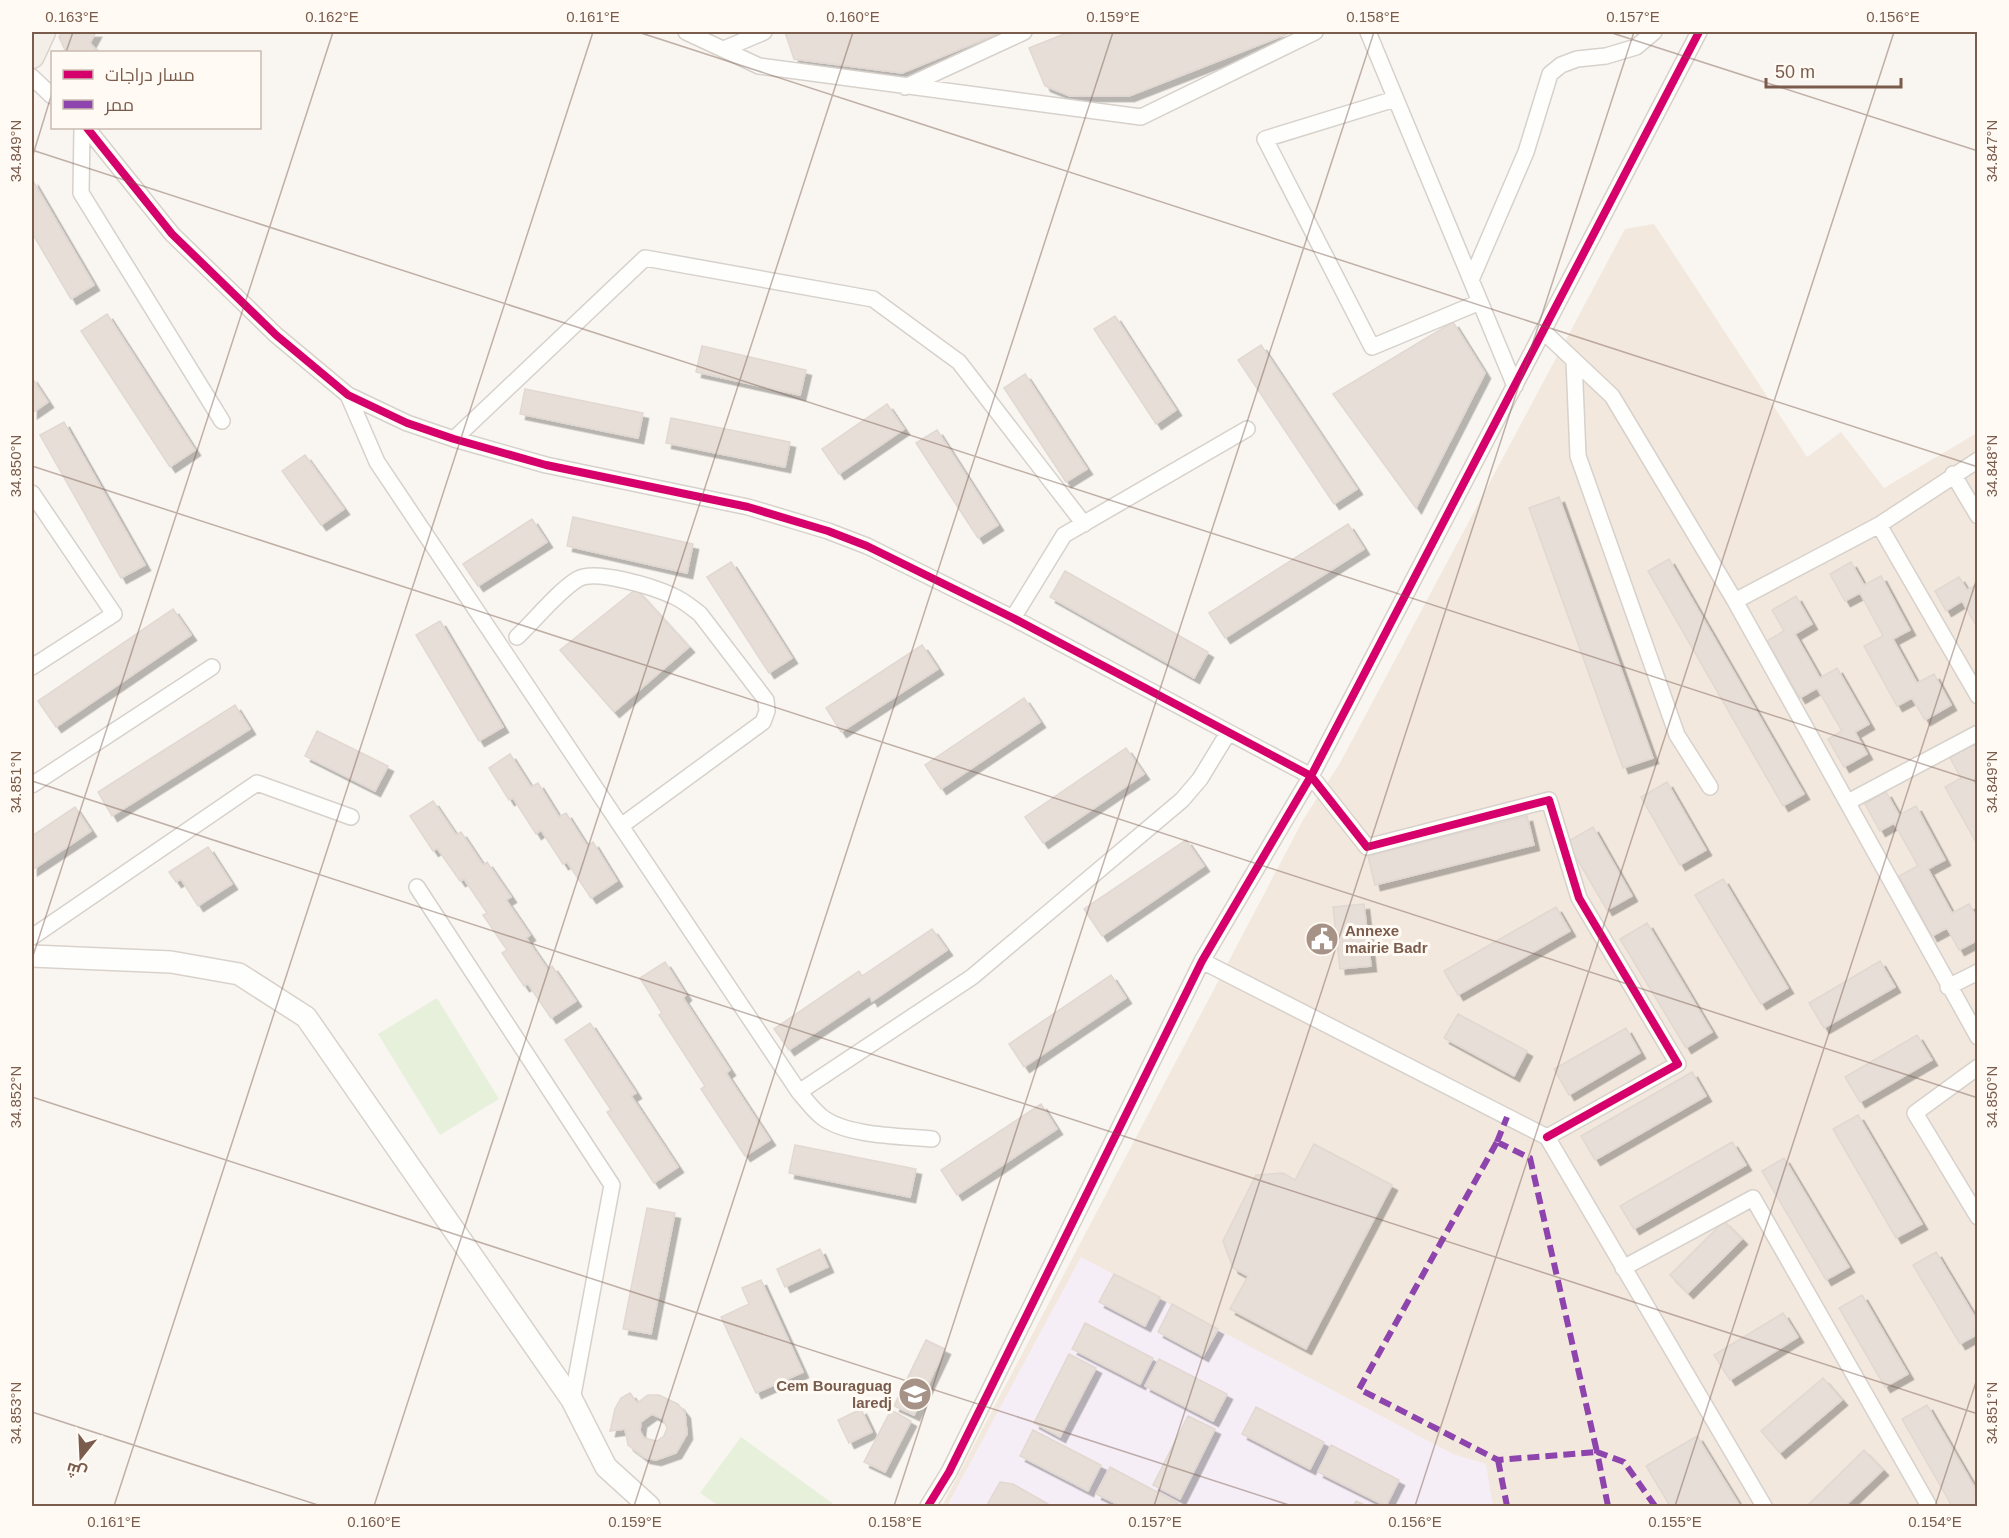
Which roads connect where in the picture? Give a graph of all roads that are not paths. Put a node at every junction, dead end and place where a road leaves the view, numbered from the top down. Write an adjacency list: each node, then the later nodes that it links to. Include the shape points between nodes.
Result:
1 (43, 32): 10 (main road)
2 (686, 32): 9 (street)
3 (764, 32): 9 (street)
4 (1024, 32): 12 (street)
5 (1315, 32): 12 (street, via 1141,117)
6 (1368, 32): 14 (street)
7 (1654, 32): 17 (street, via 1636,47 1577,59 1550,74 1526,152)
8 (1699, 32): 19 (street)
9 (724, 49): 12 (street, via 759,66)
10 (32, 56)
11 (32, 77): 13 (street)
12 (905, 87)
13 (51, 95)
14 (1395, 99): 17 (street); 18 (street, via 1264,139 1372,347)
15 (84, 129): 23 (street, via 81,194)
16 (85, 129): 22 (street, via 172,234 276,335)
17 (1471, 280): 18 (street)
18 (1480, 302): 21 (street)
19 (1543, 331): 20 (street); 21 (street)
20 (1574, 360): 32 (street, via 1612,396); 42 (street, via 1578,456 1677,735)
21 (1515, 386): 40 (street)
22 (348, 395): 25 (street, via 407,423); 45 (street, via 377,462)
23 (222, 422)
24 (1247, 429): 30 (street)
25 (454, 439): 30 (street, via 645,258 873,299 959,362); 33 (street, via 546,465 789,518 867,546)
26 (1977, 460): 27 (street)
27 (1953, 474): 29 (street); 31 (street)
28 (32, 493): 35 (street, via 114,614)
29 (1977, 516)
30 (1083, 524): 33 (street, via 1064,535)
31 (1879, 525): 32 (street); 37 (street)
32 (1735, 601): 43 (street)
33 (1013, 618): 38 (street)
34 (517, 637): 45 (street, via 572,584 584,576 598,574 672,596 691,607 766,700 763,722)
35 (32, 667)
36 (212, 667): 41 (street)
37 (1977, 696)
38 (1228, 733): 40 (street); 54 (street, via 1182,800 1007,949 952,991)
39 (1977, 733): 43 (street)
40 (1311, 776): 49 (street); 55 (street, via 1367,848 1549,800 1580,898 1678,1064)
41 (32, 785)
42 (1710, 787)
43 (1848, 802): 51 (street)
44 (351, 817): 47 (street, via 257,783)
45 (621, 826): 54 (street)
46 (417, 887): 59 (street, via 612,1185)
47 (32, 937)
48 (32, 956): 59 (main road, via 171,962 238,974 306,1017)
49 (1203, 961): 55 (street); 61 (street, via 949,1472)
50 (1977, 972): 51 (street)
51 (1948, 987): 52 (street)
52 (1977, 1037)
53 (1977, 1067): 57 (street, via 1915,1113)
54 (800, 1092): 56 (street, via 822,1118 842,1127)
55 (1547, 1137): 58 (street)
56 (932, 1139)
57 (1977, 1217)
58 (1623, 1268): 62 (street); 63 (street, via 1753,1198)
59 (572, 1400): 60 (main road, via 606,1467)
60 (650, 1506)
61 (928, 1506)
62 (1764, 1506)
63 (1929, 1506)

